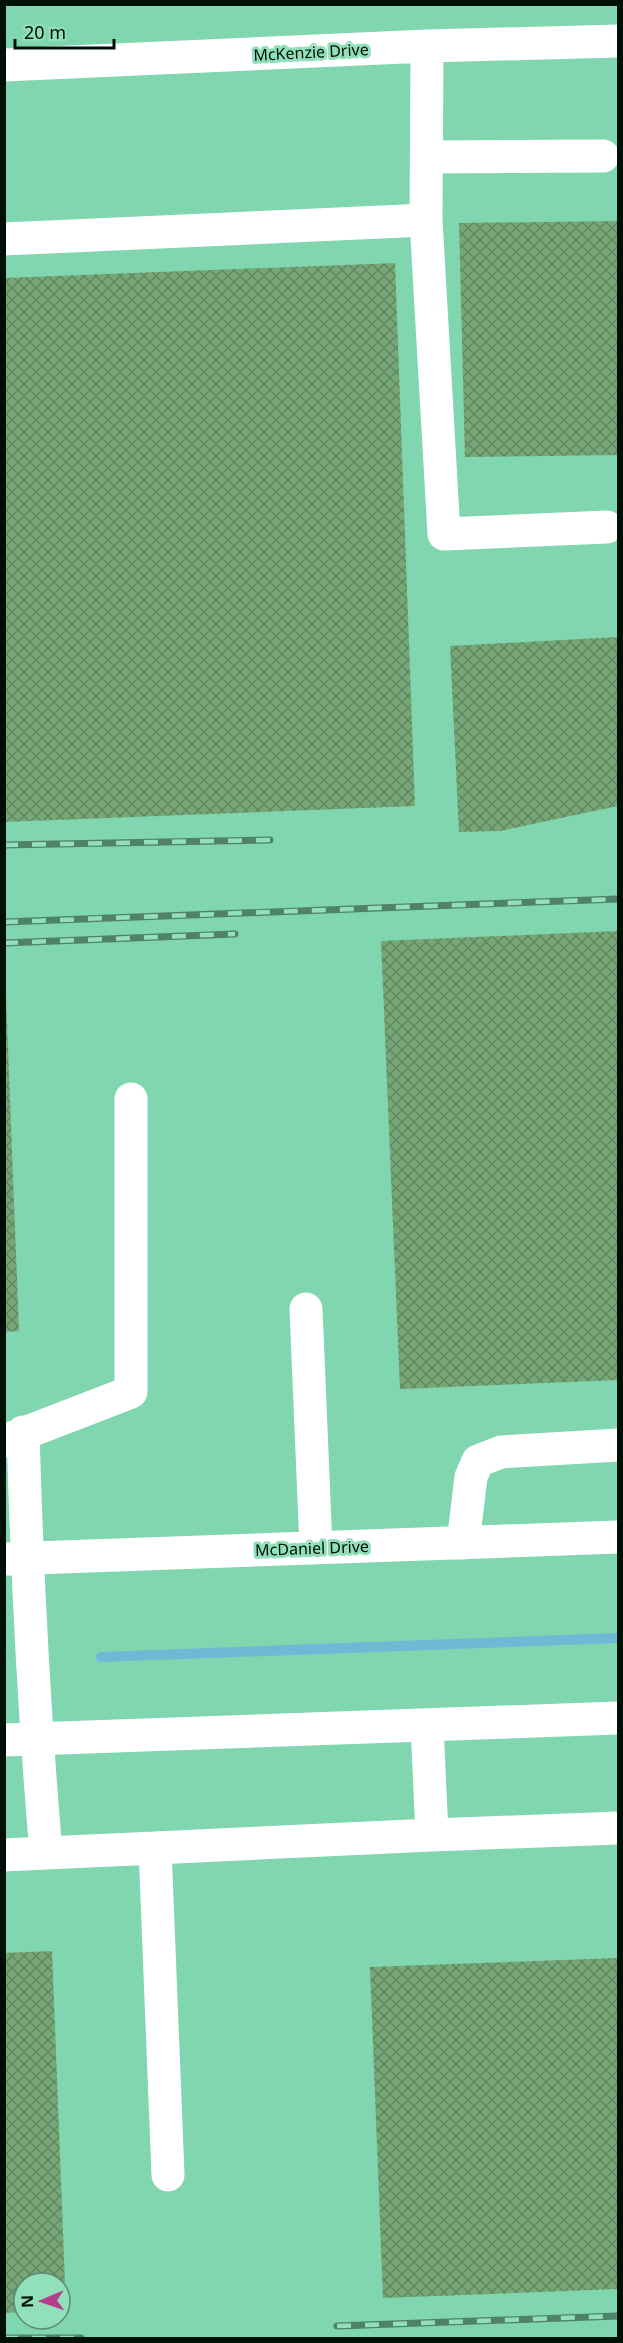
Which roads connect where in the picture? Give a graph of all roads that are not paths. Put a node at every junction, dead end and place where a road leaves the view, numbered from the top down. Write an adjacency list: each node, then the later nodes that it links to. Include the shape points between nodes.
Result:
1 (618, 41): 2 (street, McKenzie Drive)
2 (427, 46): 3 (street, McKenzie Drive); 5 (street)
3 (4, 65)
4 (603, 156): 5 (street)
5 (427, 157): 6 (street)
6 (426, 220): 7 (street); 8 (street, via 444,534)
7 (4, 238)
8 (607, 527)
9 (131, 1100): 11 (street, via 130,1392)
10 (306, 1309): 15 (street)
11 (14, 1437): 16 (street)
12 (618, 1445): 14 (street, via 501,1452 478,1461 471,1477)
13 (618, 1537): 14 (street, McDaniel Drive)
14 (463, 1543): 15 (street, McDaniel Drive)
15 (316, 1548): 16 (street, McDaniel Drive)
16 (16, 1559): 19 (street)
17 (618, 1718): 18 (street)
18 (427, 1725): 19 (street); 21 (street)
19 (20, 1740): 23 (street)
20 (618, 1828): 21 (street)
21 (432, 1835): 22 (street)
22 (155, 1848): 23 (street); 25 (street)
23 (46, 1853): 24 (street)
24 (4, 1855)
25 (168, 2175)

